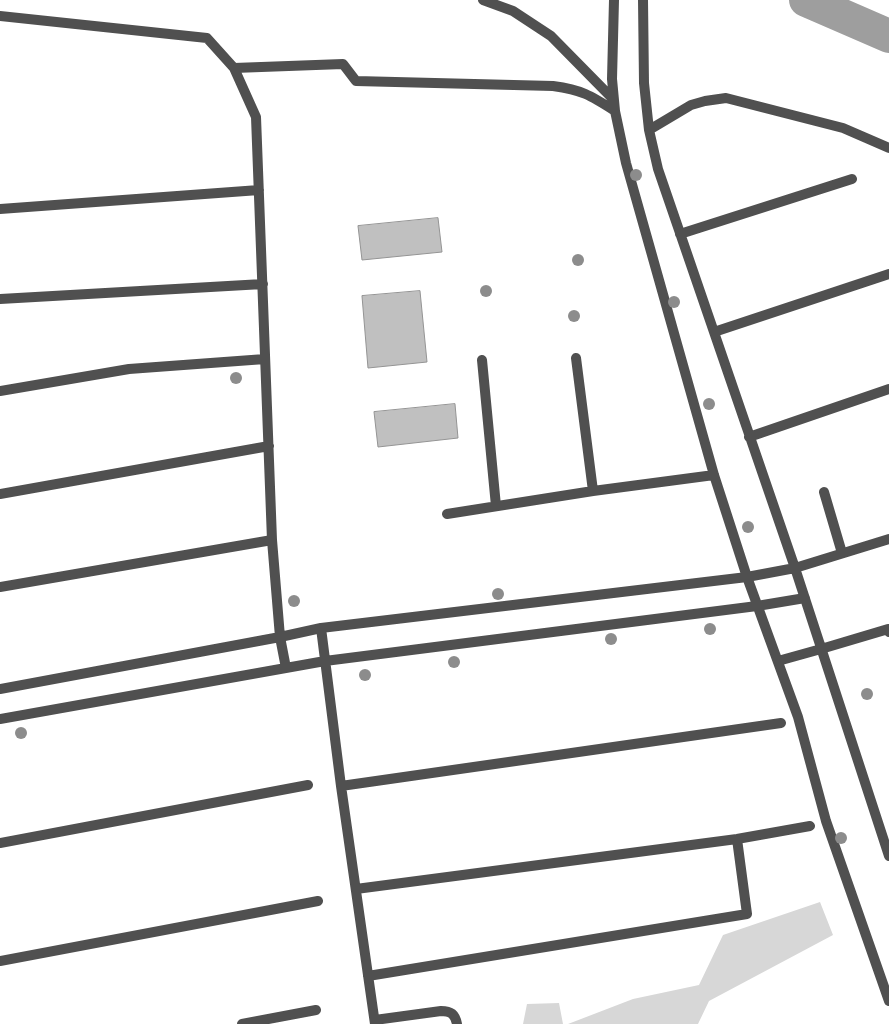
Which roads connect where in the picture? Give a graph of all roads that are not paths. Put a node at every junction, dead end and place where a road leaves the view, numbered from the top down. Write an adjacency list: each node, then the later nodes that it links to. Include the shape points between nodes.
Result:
1 (483, 0): 6 (street, via 513,12 551,36)
2 (614, 0): 6 (street)
3 (644, 0): 8 (street, via 644,83)
4 (0, 16): 5 (street, via 207,38)
5 (234, 68): 7 (street, via 343,64 356,81 553,86 589,94); 11 (street, via 256,117)
6 (614, 100): 7 (street)
7 (615, 111): 25 (street, via 626,164)
8 (649, 130): 9 (street, via 691,105 705,100 726,98 844,128); 13 (street, via 658,169)
9 (889, 148)
10 (852, 179): 13 (street)
11 (259, 190): 12 (street); 15 (street)
12 (0, 209)
13 (680, 234): 17 (street)
14 (889, 274): 17 (street)
15 (263, 284): 16 (street); 19 (street)
16 (0, 299)
17 (714, 332): 23 (street)
18 (576, 358): 26 (street)
19 (266, 359): 22 (street, via 129,369); 24 (street)
20 (482, 360): 29 (street)
21 (889, 389): 23 (street)
22 (0, 392)
23 (749, 437): 34 (street)
24 (269, 446): 28 (street); 32 (street)
25 (714, 475): 26 (street); 35 (street)
26 (593, 491): 29 (street)
27 (824, 492): 33 (street)
28 (0, 494)
29 (496, 506): 30 (street)
30 (447, 514)
31 (889, 539): 33 (street)
32 (272, 540): 36 (street); 41 (street)
33 (842, 553): 34 (street)
34 (795, 568): 35 (street); 37 (street)
35 (746, 577): 38 (street); 39 (street)
36 (0, 587)
37 (805, 598): 38 (street); 42 (street)
38 (757, 606): 43 (street); 44 (street)
39 (321, 628): 41 (street); 44 (street)
40 (889, 632): 42 (street, via 888,629)
41 (280, 637): 45 (street); 46 (street)
42 (821, 650): 43 (street); 54 (street)
43 (778, 661): 59 (street, via 798,717 826,821)
44 (325, 662): 45 (street); 50 (street)
45 (286, 668): 47 (street)
46 (0, 688)
47 (0, 719)
48 (781, 723): 50 (street)
49 (308, 785): 53 (street)
50 (341, 786): 55 (street)
51 (810, 826): 52 (street)
52 (736, 839): 55 (street); 58 (street, via 747,914)
53 (0, 842)
54 (889, 856)
55 (356, 889): 58 (street)
56 (318, 900): 57 (street)
57 (0, 961)
58 (368, 976): 62 (street)
59 (889, 1001)
60 (316, 1010): 61 (street)
61 (279, 1021): 63 (street)
62 (375, 1022): 64 (street, via 449,1011 454,1014)
63 (242, 1024)
64 (457, 1024)

